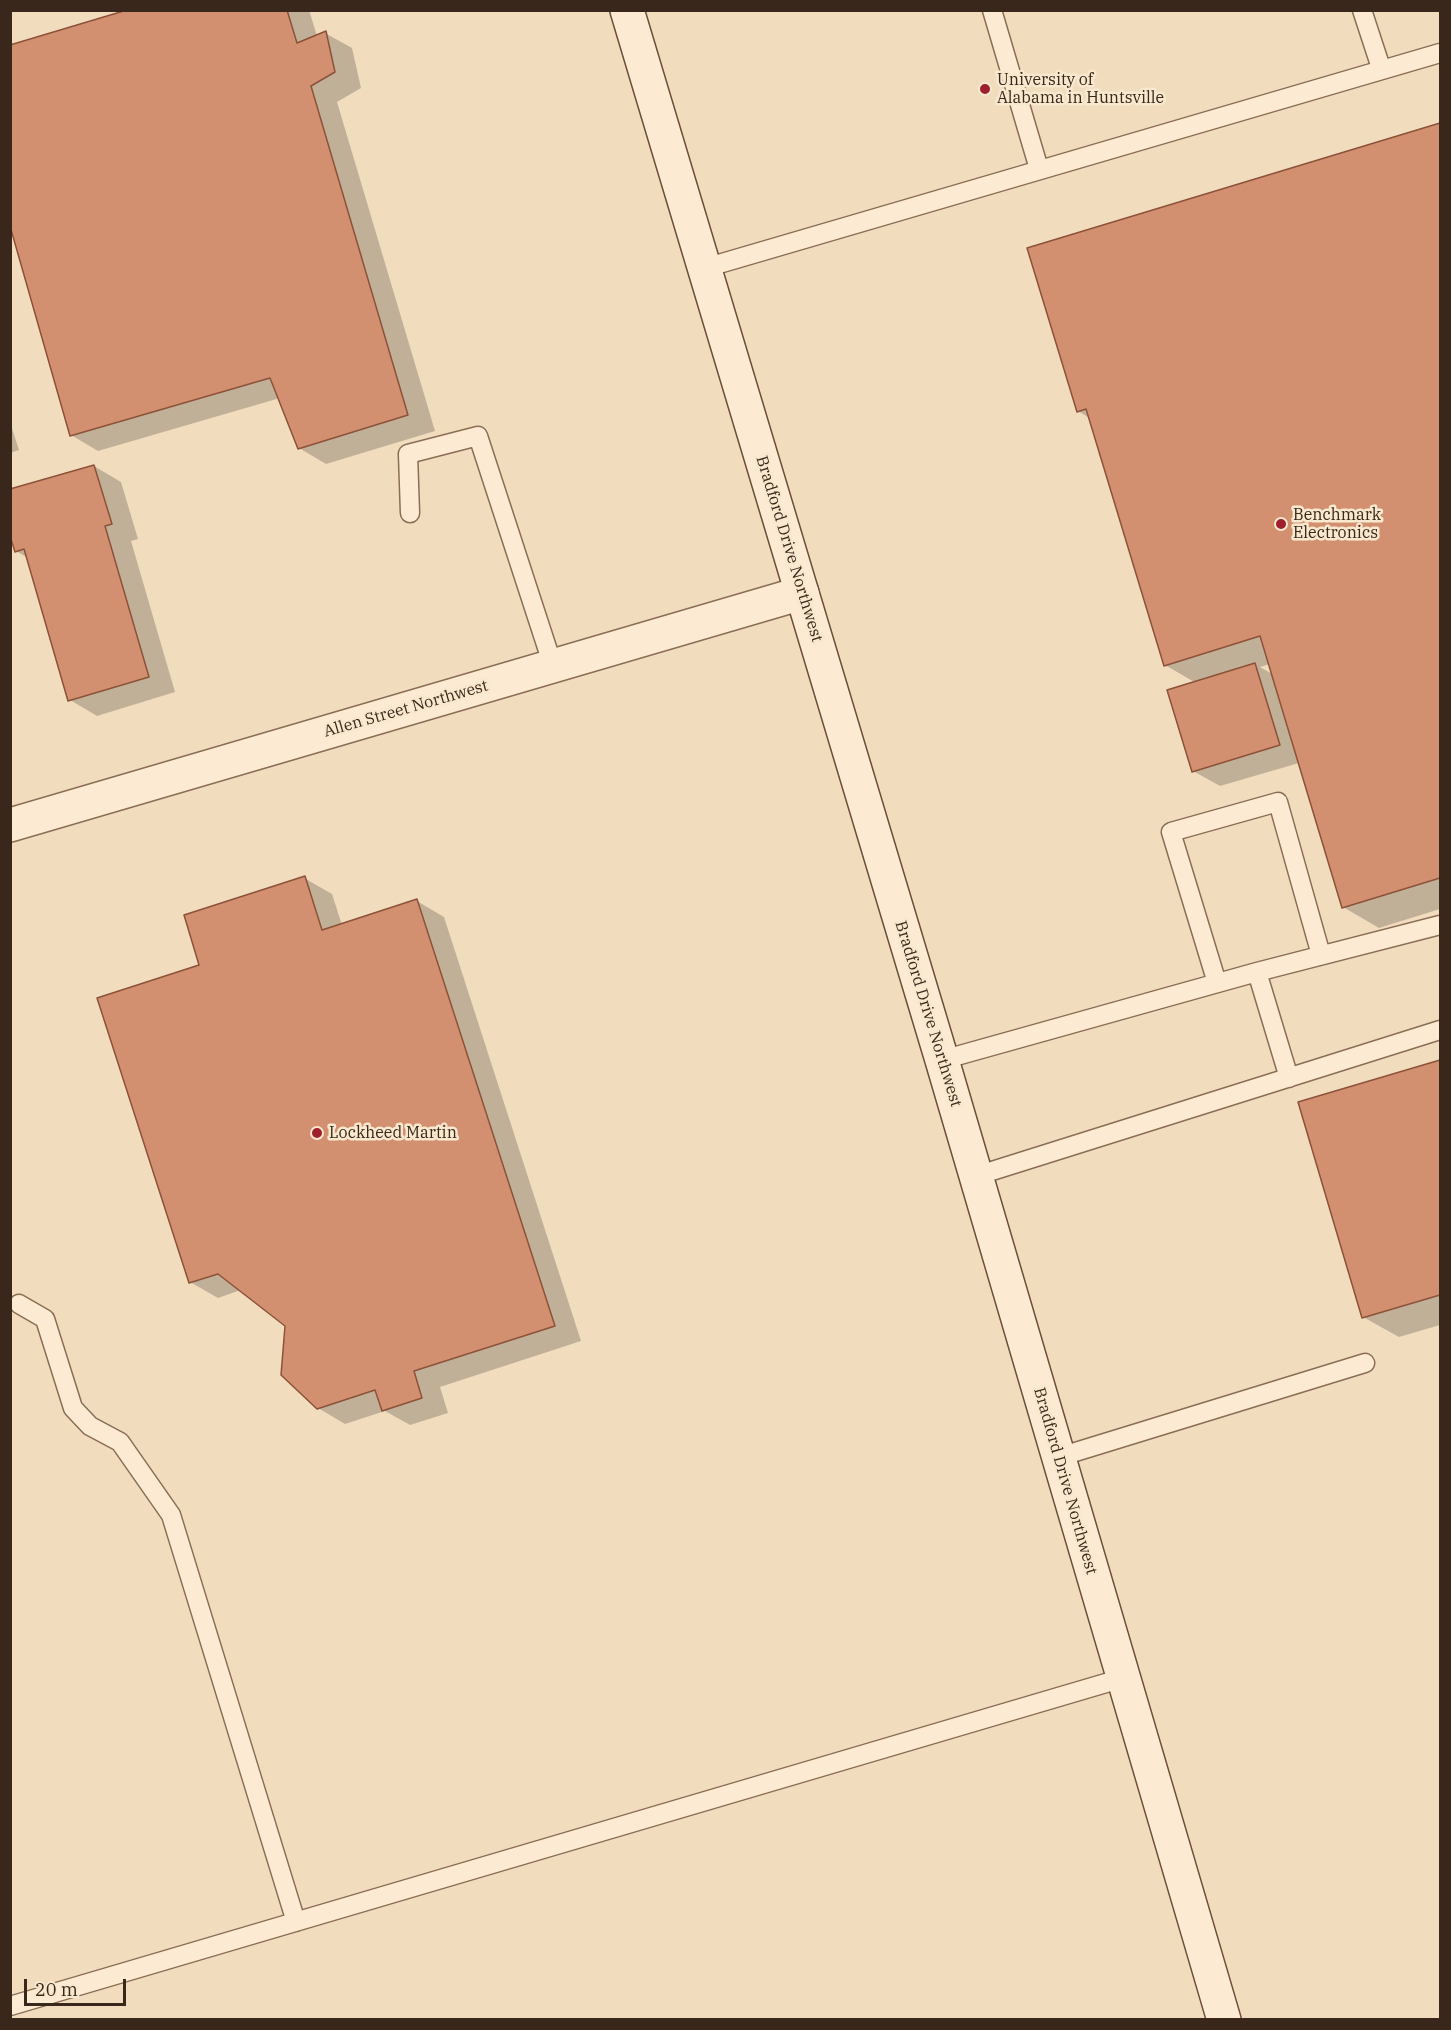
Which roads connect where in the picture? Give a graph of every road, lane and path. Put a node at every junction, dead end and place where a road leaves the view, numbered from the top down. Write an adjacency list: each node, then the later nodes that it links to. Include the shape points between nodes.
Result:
1 (627, 10): 7 (main road, Bradford Drive Northwest)
2 (992, 10): 6 (lane)
3 (1362, 10): 5 (lane)
4 (1440, 53): 5 (lane)
5 (1381, 68): 6 (lane)
6 (1039, 169): 7 (lane)
7 (705, 268): 9 (main road, Bradford Drive Northwest)
8 (410, 513): 10 (lane, via 408,454 478,436)
9 (802, 593): 10 (main road, Allen Street Northwest); 17 (main road, Bradford Drive Northwest)
10 (553, 666): 11 (main road, Allen Street Northwest)
11 (10, 825)
12 (1440, 925): 13 (lane)
13 (1321, 955): 14 (lane); 15 (lane, via 1278,802 1171,832)
14 (1257, 972): 15 (lane); 18 (lane)
15 (1217, 983): 17 (lane)
16 (1440, 1030): 18 (lane)
17 (942, 1060): 19 (main road, Bradford Drive Northwest)
18 (1289, 1078): 19 (lane)
19 (976, 1176): 22 (main road, Bradford Drive Northwest)
20 (19, 1304): 24 (lane, via 45,1319 73,1408 90,1426 120,1442 171,1515)
21 (1365, 1363): 22 (lane)
22 (1059, 1457): 23 (main road, Bradford Drive Northwest)
23 (1123, 1678): 24 (lane); 26 (main road, Bradford Drive Northwest)
24 (296, 1922): 25 (lane)
25 (10, 2006)
26 (1224, 2019)

